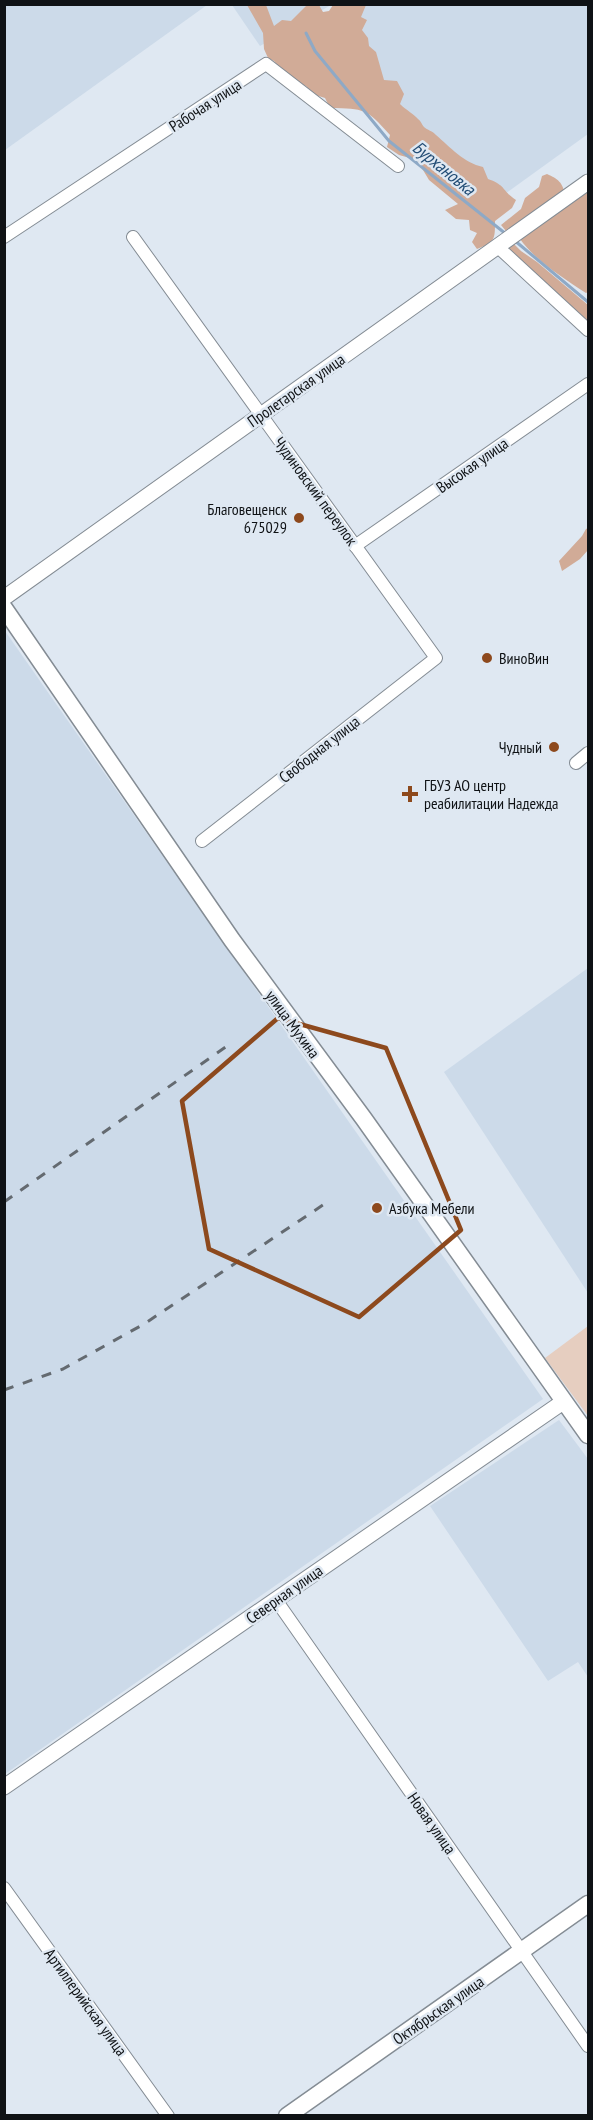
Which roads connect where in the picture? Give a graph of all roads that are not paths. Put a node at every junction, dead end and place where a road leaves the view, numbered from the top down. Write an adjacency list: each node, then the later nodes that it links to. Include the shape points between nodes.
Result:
1 (398, 166): 3 (street, Рабочая улица, via 266,64)
2 (588, 182): 5 (street, Пролетарская улица)
3 (4, 237)
4 (132, 237): 8 (street, Чудиновский переулок)
5 (506, 241): 6 (street); 8 (street, Пролетарская улица)
6 (588, 330)
7 (588, 384): 9 (street, Высокая улица)
8 (261, 416): 9 (street, Чудиновский переулок); 10 (street, Пролетарская улица)
9 (355, 546): 12 (street, Чудиновский переулок)
10 (4, 598)
11 (4, 608): 16 (main road, улица Мухина, via 225,930)
12 (436, 658): 15 (street, Свободная улица)
13 (588, 753): 14 (street)
14 (576, 763)
15 (202, 841)
16 (563, 1402): 17 (main road, улица Мухина); 18 (street, Северная улица)
17 (588, 1435)
18 (276, 1600): 19 (street, Северная улица); 22 (street, Новая улица)
19 (4, 1787)
20 (4, 1888): 24 (street, Артиллерийская улица)
21 (588, 1904): 22 (main road, Октябрьская улица)
22 (522, 1951): 23 (street, Новая улица); 25 (main road, Октябрьская улица)
23 (588, 2046)
24 (168, 2115)
25 (287, 2115)

